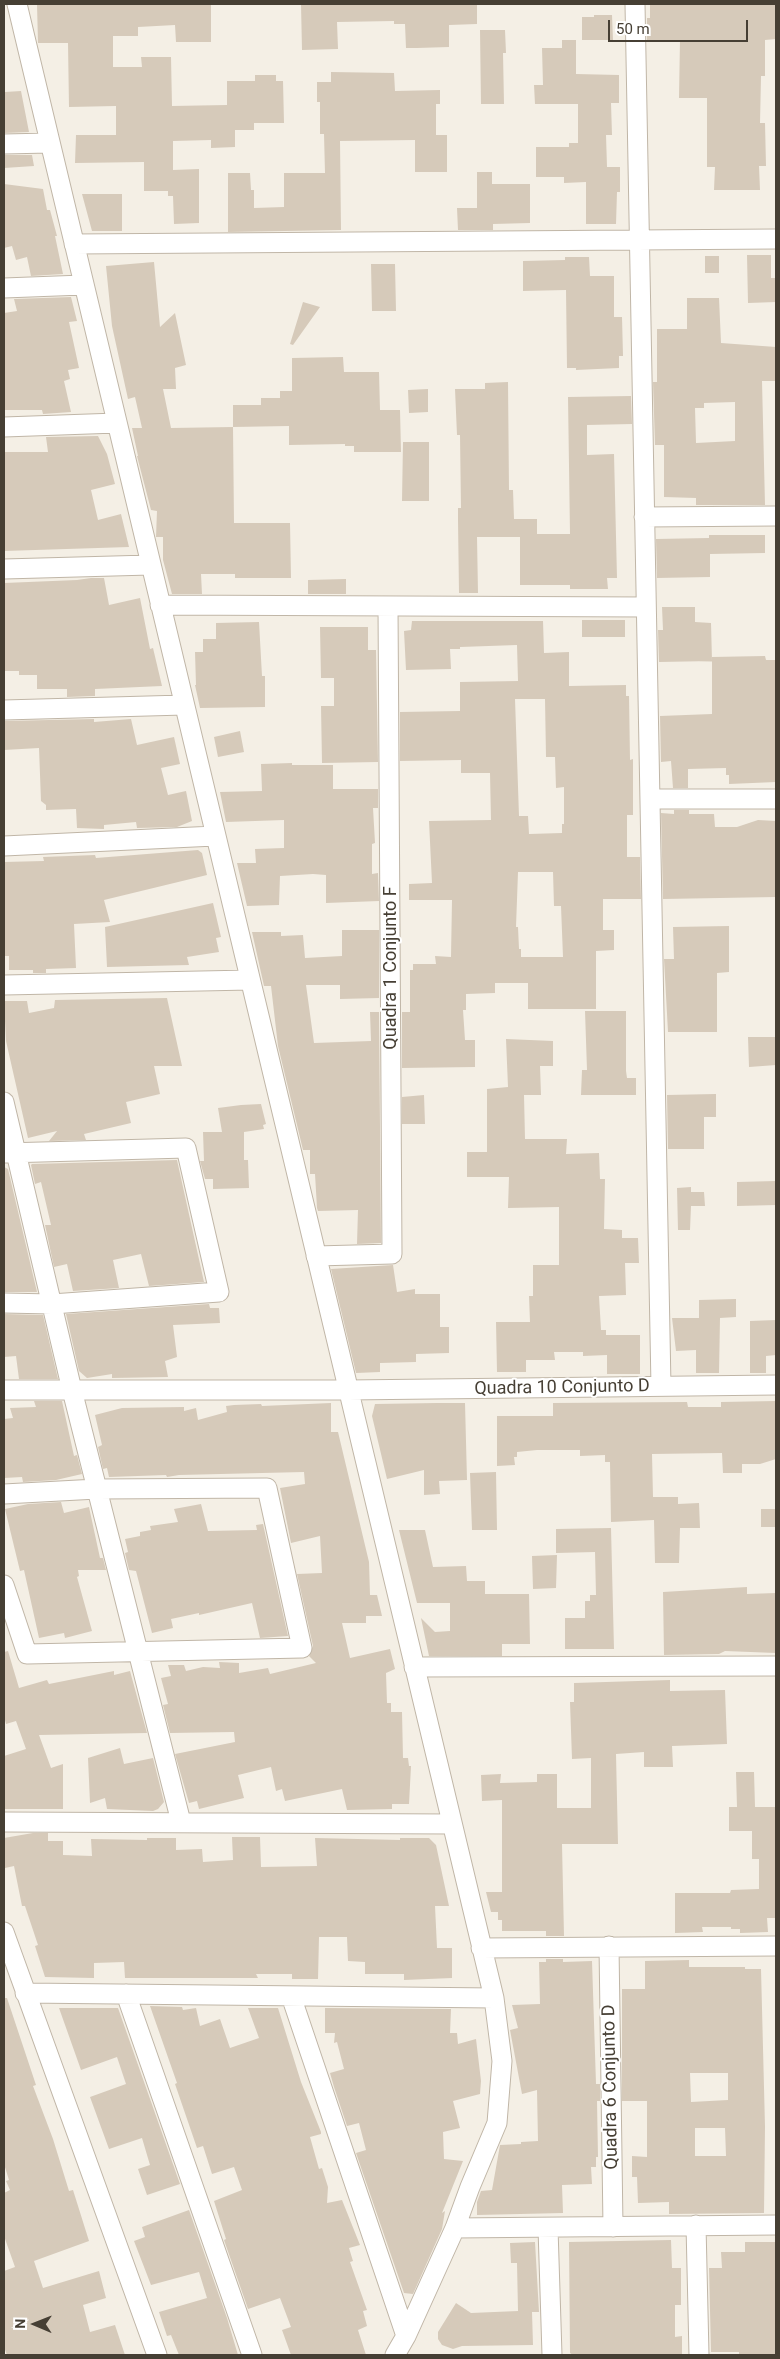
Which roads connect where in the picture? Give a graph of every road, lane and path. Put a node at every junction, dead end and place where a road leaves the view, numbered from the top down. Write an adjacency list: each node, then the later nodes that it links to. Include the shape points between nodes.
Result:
1 (635, 4): 6 (street)
2 (13, 8): 3 (street)
3 (49, 143): 4 (street); 7 (street)
4 (4, 144)
5 (776, 239): 6 (street)
6 (639, 240): 7 (street); 13 (street)
7 (74, 244): 8 (street)
8 (83, 285): 9 (street); 10 (street)
9 (4, 288)
10 (117, 423): 11 (street); 14 (street)
11 (4, 427)
12 (776, 516): 13 (street)
13 (644, 517): 18 (street)
14 (150, 565): 15 (street); 16 (street)
15 (4, 569)
16 (160, 605): 17 (street); 19 (street)
17 (388, 606): 18 (street); 29 (street, Quadra 1 Conjunto F, via 392,1254)
18 (646, 607): 21 (street)
19 (184, 705): 20 (street); 23 (street)
20 (4, 710)
21 (650, 799): 22 (street); 33 (street)
22 (776, 799)
23 (216, 836): 24 (street); 25 (street)
24 (4, 846)
25 (250, 980): 26 (street); 29 (street)
26 (4, 985)
27 (4, 1102): 28 (street)
28 (10, 1152): 31 (street); 31 (street, via 186,1148 219,1292)
29 (316, 1256): 36 (street)
30 (4, 1303): 31 (street)
31 (52, 1304): 35 (street)
32 (776, 1385): 33 (street, Quadra 10 Conjunto D)
33 (661, 1386): 36 (street, Quadra 10 Conjunto D)
34 (4, 1390): 35 (street, Quadra 10 Conjunto D)
35 (72, 1390): 36 (street, Quadra 10 Conjunto D); 37 (street)
36 (348, 1390): 42 (street)
37 (97, 1489): 38 (street); 40 (street); 40 (street, via 267,1488 302,1648)
38 (4, 1494)
39 (4, 1585): 40 (street, via 27,1654)
40 (138, 1653): 44 (street)
41 (776, 1666): 42 (street)
42 (414, 1667): 45 (street)
43 (4, 1822): 44 (street)
44 (181, 1822): 45 (street)
45 (452, 1824): 49 (street)
46 (4, 1932): 50 (street)
47 (609, 1946): 48 (street); 49 (street); 56 (street, Quadra 6 Conjunto D)
48 (776, 1946)
49 (481, 1948): 53 (street)
50 (24, 1993): 51 (street); 60 (street)
51 (126, 1994): 52 (street); 61 (street)
52 (291, 1996): 53 (street); 59 (street)
53 (494, 1998): 57 (street, via 502,2062 497,2123)
54 (776, 2225): 55 (street)
55 (696, 2226): 56 (street); 64 (street)
56 (613, 2227): 58 (street)
57 (455, 2228): 58 (street); 59 (street)
58 (548, 2228): 63 (street)
59 (406, 2336): 62 (street)
60 (157, 2355)
61 (252, 2355)
62 (395, 2355)
63 (552, 2355)
64 (699, 2355)

